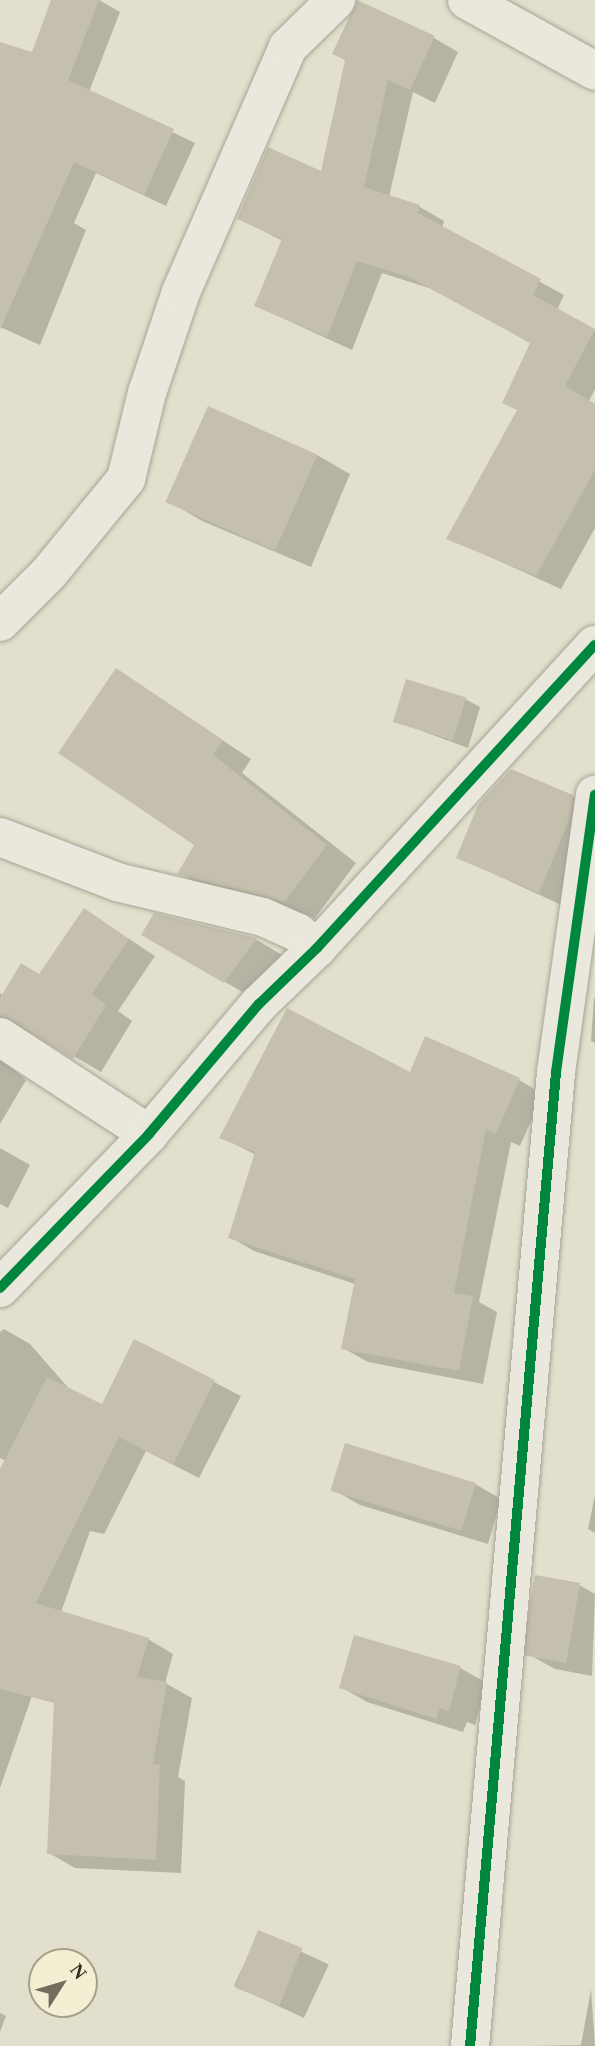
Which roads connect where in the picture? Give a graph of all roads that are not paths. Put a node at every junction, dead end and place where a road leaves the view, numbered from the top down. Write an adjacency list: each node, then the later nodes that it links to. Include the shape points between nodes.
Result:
1 (336, 0): 4 (street, via 288,47 181,292 147,393 126,479 57,564)
2 (467, 0): 3 (street)
3 (595, 71)
4 (0, 622)
5 (595, 645): 8 (street)
6 (595, 795): 12 (street, via 556,1072)
7 (0, 837): 8 (street, via 117,882 263,917)
8 (317, 948): 10 (street, via 259,1004)
9 (0, 1037): 10 (street)
10 (149, 1134): 11 (street)
11 (0, 1288)
12 (470, 2046)

